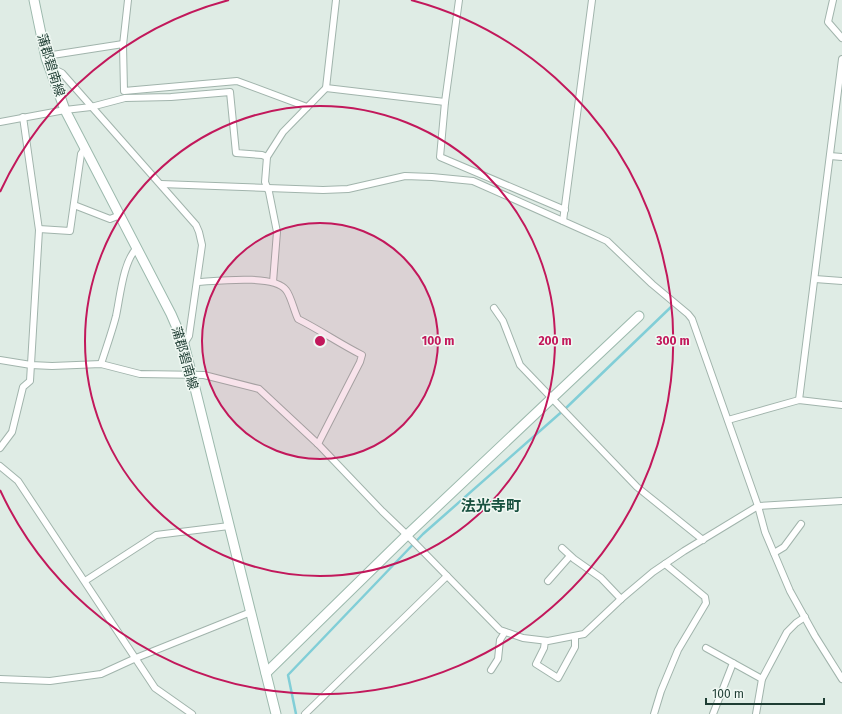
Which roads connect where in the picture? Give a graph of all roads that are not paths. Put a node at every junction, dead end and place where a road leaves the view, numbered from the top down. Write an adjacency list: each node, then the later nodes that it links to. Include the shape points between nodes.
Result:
1 (34, 0): 9 (main road, 蒲郡碧南線)
2 (128, 0): 8 (street)
3 (336, 0): 12 (street)
4 (459, 0): 14 (street)
5 (592, 0): 27 (street)
6 (833, 0): 7 (street, via 828,22)
7 (842, 38)
8 (123, 44): 9 (street); 16 (street, via 124,91 237,81)
9 (46, 56): 11 (main road, 蒲郡碧南線)
10 (842, 59): 13 (street)
11 (51, 71): 15 (street, via 62,73); 17 (main road, 蒲郡碧南線)
12 (326, 88): 14 (street); 16 (street)
13 (840, 94): 21 (street)
14 (445, 102): 27 (street, via 440,157)
15 (88, 104): 17 (street); 22 (street, via 125,98 230,92 236,153); 24 (street)
16 (308, 107): 22 (street, via 283,132)
17 (65, 110): 18 (street); 20 (main road, 蒲郡碧南線)
18 (23, 117): 19 (street); 30 (street)
19 (0, 122)
20 (87, 150): 26 (street, via 81,154); 28 (main road, 蒲郡碧南線)
21 (830, 156): 23 (street); 32 (street)
22 (268, 157): 25 (street, via 265,182)
23 (842, 157)
24 (161, 184): 25 (street); 33 (street, via 200,232 202,244)
25 (267, 187): 29 (street, via 348,189 406,176 467,181); 34 (street, via 278,232)
26 (74, 205): 28 (street, via 110,218); 30 (street, via 70,230)
27 (565, 210): 29 (street)
28 (120, 215): 31 (main road, 蒲郡碧南線)
29 (564, 221): 46 (street, via 612,245 688,314)
30 (39, 229): 41 (street)
31 (137, 248): 38 (main road, 蒲郡碧南線); 40 (street, via 131,256 124,278 116,316)
32 (815, 279): 35 (street); 44 (street)
33 (198, 282): 34 (street); 38 (street, via 189,336)
34 (273, 282): 47 (street, via 286,289 298,319 362,354)
35 (842, 282)
36 (494, 308): 43 (street, via 503,321 520,365)
37 (639, 316): 43 (main road)
38 (184, 344): 42 (main road, 蒲郡碧南線)
39 (0, 360): 41 (street)
40 (101, 364): 41 (street); 42 (street, via 140,374)
41 (31, 365): 48 (street, via 30,381 23,387 12,432)
42 (191, 375): 47 (street, via 204,375 259,389); 53 (main road, 蒲郡碧南線)
43 (553, 399): 54 (main road); 55 (street, via 637,488)
44 (799, 400): 45 (street); 46 (street)
45 (842, 405)
46 (728, 420): 51 (street)
47 (318, 444): 54 (street)
48 (0, 448)
49 (0, 466): 61 (street, via 18,481)
50 (842, 501): 51 (street)
51 (758, 506): 55 (street); 57 (street)
52 (801, 524): 57 (street, via 784,547)
53 (229, 526): 61 (street, via 156,535); 64 (main road, 蒲郡碧南線)
54 (407, 534): 60 (street); 73 (main road)
55 (704, 540): 59 (street)
56 (562, 548): 58 (street)
57 (774, 553): 65 (street, via 790,591)
58 (570, 556): 62 (street); 63 (street, via 601,578)
59 (665, 564): 63 (street); 80 (street, via 705,597 706,603 678,650)
60 (447, 576): 66 (street); 79 (street)
61 (85, 581): 70 (street)
62 (548, 581)
63 (621, 599): 67 (street, via 584,634)
64 (251, 612): 70 (street); 73 (main road, 蒲郡碧南線)
65 (805, 617): 74 (street, via 787,632); 76 (street)
66 (504, 632): 68 (street, via 522,638); 72 (street, via 500,640 498,659)
67 (575, 636): 68 (street); 68 (street, via 575,647 558,678 536,664)
68 (545, 641)
69 (706, 648): 71 (street)
70 (136, 658): 75 (street, via 101,674 50,681); 77 (street, via 155,688)
71 (733, 663): 74 (street); 81 (street)
72 (492, 670)
73 (266, 673): 78 (main road, 蒲郡碧南線)
74 (762, 678): 82 (street)
75 (0, 679)
76 (842, 679)
77 (192, 714)
78 (276, 714)
79 (305, 714)
80 (654, 714)
81 (713, 714)
82 (756, 714)

